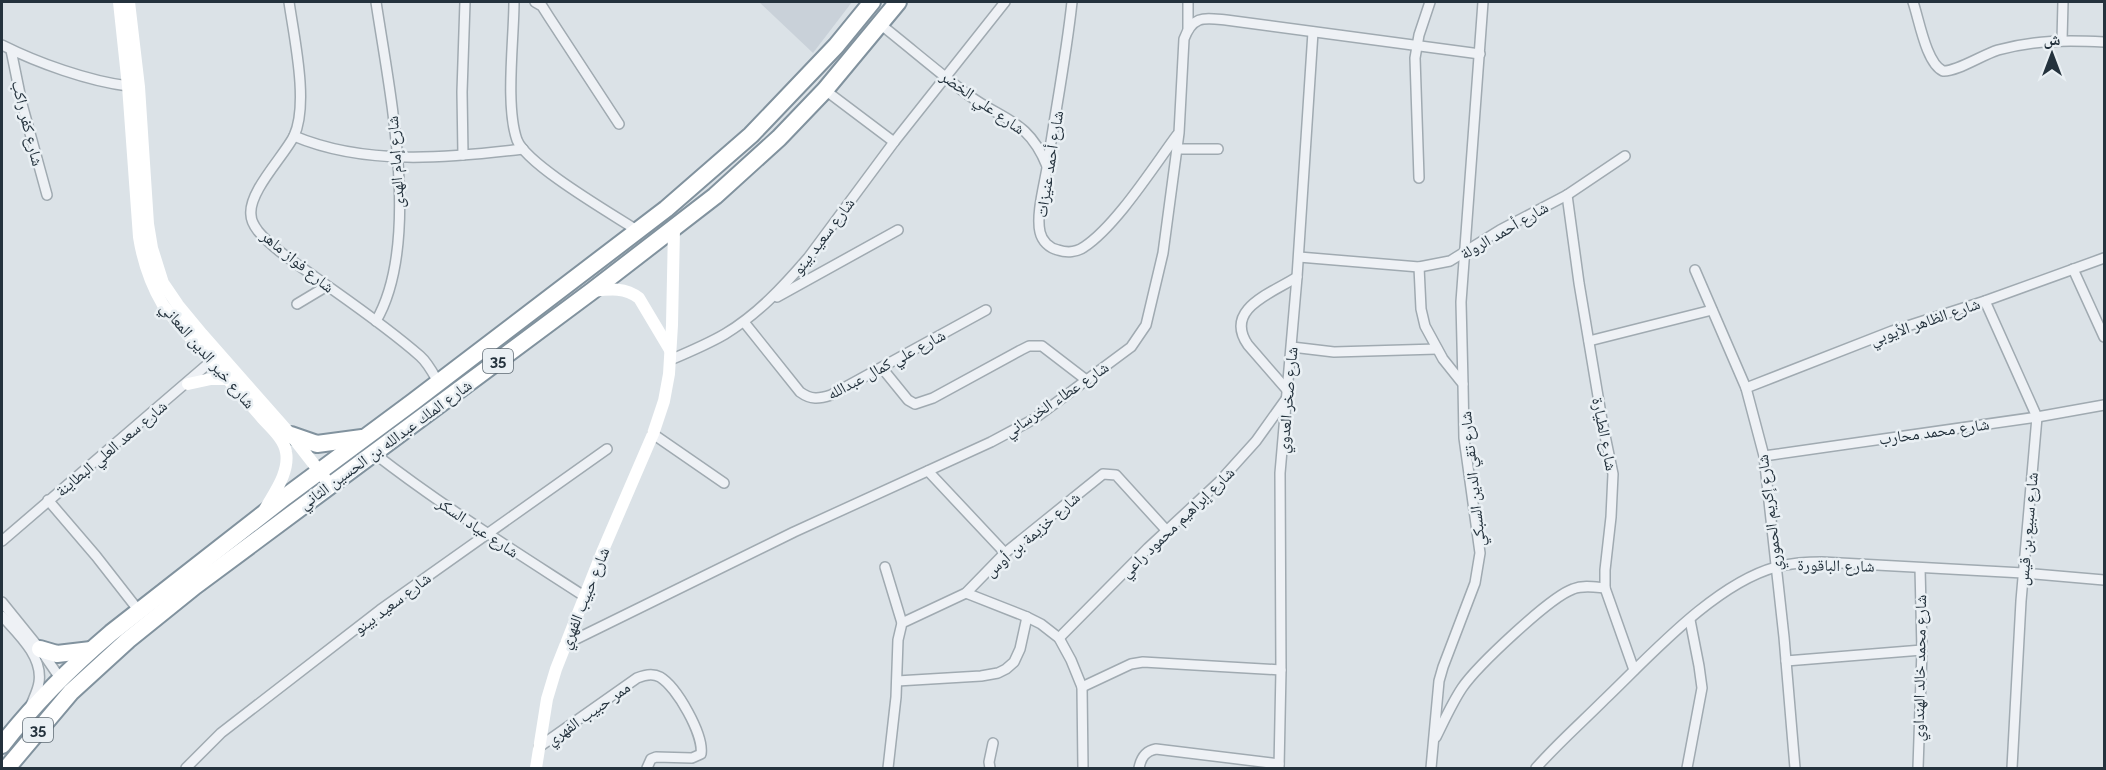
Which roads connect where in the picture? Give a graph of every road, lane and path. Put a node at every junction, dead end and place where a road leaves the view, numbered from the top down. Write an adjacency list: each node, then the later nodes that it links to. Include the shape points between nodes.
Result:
1 (118, 2): 27 (street, شارع خير الدين المعاني)
2 (129, 2): 67 (street, شارع خير الدين المعاني, via 152,248 164,283)
3 (289, 2): 31 (street, شارع فواز ماهر, via 300,94)
4 (376, 2): 38 (street, شارع إمام الهدى)
5 (465, 2): 36 (street)
6 (514, 2): 33 (street, via 512,114)
7 (535, 2): 29 (street, via 542,6)
8 (872, 2): 45 (highway, شارع الملك عبدالله بن الحسين الثاني / 35, via 751,135)
9 (898, 2): 17 (highway, شارع الملك عبدالله بن الحسين الثاني / 35)
10 (1005, 2): 26 (street, شارع سعيد بينو)
11 (1072, 2): 39 (street, شارع أحمد عنيزات)
12 (1188, 2): 18 (street, شارع عطاء الخرساني)
13 (1430, 2): 23 (street)
14 (1484, 2): 25 (street, شارع تقي الدين السبكي)
15 (1914, 2): 20 (street, via 1929,53 1942,71 1957,69 2009,47)
16 (2063, 2): 20 (street)
17 (880, 24): 26 (street, شارع علي الخضر); 28 (highway, شارع الملك عبدالله بن الحسين الثاني / 35)
18 (1188, 29): 19 (street, via 1196,21 1211,19); 30 (street, شارع عطاء الخرساني)
19 (1313, 32): 23 (street); 47 (street, شارع صخر العدوي)
20 (2062, 40): 21 (street)
21 (2104, 42)
22 (2, 45): 24 (street)
23 (1416, 46): 25 (street); 40 (street)
24 (11, 50): 27 (street, via 101,82); 41 (street, شارع كفر راكب)
25 (1480, 54): 46 (street, شارع تقي الدين السبكي)
26 (945, 76): 32 (street, شارع سعيد بينو); 39 (street, شارع علي الخضر, via 1020,126 1040,147)
27 (128, 86): 67 (street, شارع خير الدين المعاني, via 142,255 163,305)
28 (825, 90): 32 (street); 43 (highway, شارع الملك عبدالله بن الحسين الثاني / 35, via 767,149)
29 (619, 124)
30 (1179, 133): 34 (street, شارع عطاء الخرساني); 39 (street, شارع أحمد عنيزات, via 1125,206 1082,248 1073,251 1052,248 1040,234)
31 (294, 136): 38 (street, via 324,147); 53 (street, شارع فواز ماهر, via 261,185 251,217 259,232)
32 (894, 142): 56 (street, شارع سعيد بينو, via 808,258)
33 (523, 149): 36 (street); 45 (street, via 562,181)
34 (1177, 149): 35 (street); 70 (street, شارع عطاء الخرساني, via 1163,252 1146,325 1131,347)
35 (1218, 149)
36 (464, 155): 38 (street)
37 (1625, 156): 42 (street, شارع أحمد الرولة)
38 (397, 157): 60 (street, شارع إمام الهدى, via 397,245 389,292)
39 (1047, 166)
40 (1419, 178)
41 (47, 195)
42 (1567, 195): 46 (street, شارع أحمد الرولة); 63 (street, شارع الطيارة)
43 (674, 229): 54 (highway, شارع الملك عبدالله بن الحسين الثاني / 35); 66 (street, شارع حبيب الفهري)
44 (898, 230): 56 (street)
45 (638, 231): 71 (highway, شارع الملك عبدالله بن الحسين الثاني / 35)
46 (1466, 252): 49 (street, شارع أحمد الرولة, via 1450,261); 73 (street, شارع تقي الدين السبكي, via 1461,302)
47 (1299, 258): 49 (street, شارع أحمد الرولة); 52 (street, شارع صخر العدوي)
48 (2104, 258): 50 (street, شارع الظاهر الأيوبي)
49 (1419, 267): 65 (street, via 1422,318)
50 (2073, 268): 55 (street, شارع الظاهر الأيوبي); 62 (street)
51 (1695, 270): 59 (street, شارع إكريم الحموري)
52 (1297, 277): 64 (street, شارع صخر العدوي); 75 (street, via 1253,304 1239,324 1242,337)
53 (327, 286): 57 (street); 60 (street, شارع فواز ماهر)
54 (592, 291): 66 (street, via 632,292); 82 (highway, شارع الملك عبدالله بن الحسين الثاني / 35)
55 (1985, 301): 74 (street, شارع الظاهر الأيوبي, via 1892,331); 77 (street, شارع سبيع بن قيس)
56 (767, 302): 61 (street, شارع سعيد بينو)
57 (297, 304)
58 (986, 310): 68 (street, شارع علي كمال عبدالله)
59 (1712, 310): 63 (street); 74 (street, شارع إكريم الحموري)
60 (376, 321): 71 (street, شارع فواز ماهر, via 422,358)
61 (744, 322): 66 (street, شارع سعيد بينو, via 710,342); 68 (street, شارع علي كمال عبدالله, via 807,397 831,395)
62 (2104, 337)
63 (1589, 341): 99 (street, شارع الطيارة, via 1614,482)
64 (1292, 347): 65 (street, via 1334,351); 75 (street, شارع صخر العدوي)
65 (1437, 349): 73 (street)
66 (670, 355): 78 (street, شارع حبيب الفهري, via 664,401)
67 (215, 358): 69 (street, شارع خير الدين المعاني); 72 (street, شارع سعد العلي البطاينة); 79 (street, شارع خير الدين المعاني)
68 (882, 368): 70 (street, via 915,404 1034,346 1043,346)
69 (228, 379): 72 (street); 89 (street, شارع خير الدين المعاني, via 286,449 287,461 281,478)
70 (1085, 380): 84 (street, شارع عطاء الخرساني, via 1016,429)
71 (438, 382): 80 (highway, شارع الملك عبدالله بن الحسين الثاني / 35)
72 (188, 384): 88 (street, شارع سعد العلي البطاينة)
73 (1463, 384): 122 (street, شارع تقي الدين السبكي, via 1464,438 1479,563 1443,667)
74 (1746, 388): 83 (street, شارع إكريم الحموري)
75 (1287, 395): 90 (street, شارع إبراهيم محمود راعي, via 1242,457); 114 (street, شارع صخر العدوي, via 1279,491)
76 (2104, 405): 77 (street, شارع محمد محارب)
77 (2037, 417): 83 (street, شارع محمد محارب); 97 (street, شارع سبيع بن قيس)
78 (653, 434): 86 (street); 101 (street, شارع حبيب الفهري)
79 (291, 435): 80 (highway, via 317,444); 85 (street, شارع خير الدين المعاني)
80 (366, 438): 85 (highway, شارع الملك عبدالله بن الحسين الثاني / 35)
81 (607, 449): 91 (street, شارع سعيد بينو)
82 (375, 454): 87 (highway, شارع الملك عبدالله بن الحسين الثاني / 35); 91 (street, شارع عياد السكر)
83 (1764, 456): 95 (street, شارع إكريم الحموري)
84 (928, 471): 93 (street); 109 (street, شارع عطاء الخرساني)
85 (319, 472): 87 (street, شارع خير الدين المعاني); 89 (highway, شارع الملك عبدالله بن الحسين الثاني / 35)
86 (724, 483)
87 (330, 486): 117 (highway, شارع الملك عبدالله بن الحسين الثاني / 35)
88 (48, 500): 92 (street, شارع سعد العلي البطاينة); 103 (street)
89 (260, 517): 103 (highway, شارع الملك عبدالله بن الحسين الثاني / 35)
90 (1167, 531): 93 (street, شارع خزيمة بن أوس, via 1116,475 1107,473 1097,477); 108 (street, شارع إبراهيم محمود راعي)
91 (486, 534): 101 (street, شارع عياد السكر); 126 (street, شارع سعيد بينو, via 221,733)
92 (2, 541)
93 (1005, 553): 100 (street, شارع خزيمة بن أوس)
94 (885, 567): 107 (street)
95 (1776, 567): 96 (street, شارع الباقورة, via 1808,562); 106 (street, شارع الباقورة, via 1733,586); 113 (street, شارع إكريم الحموري)
96 (1920, 568): 97 (street, شارع الباقورة); 112 (street, شارع محمد خالد الهنداوي)
97 (2023, 573): 98 (street, شارع الباقورة); 138 (street, شارع سبيع بن قيس)
98 (2104, 580)
99 (1605, 588): 115 (street, شارع الطيارة); 122 (street, via 1581,587 1562,595 1490,657 1461,689)
100 (966, 593): 105 (street); 107 (street, شارع خزيمة بن أوس)
101 (584, 596): 109 (street, شارع حبيب الفهري)
102 (2, 602): 110 (street)
103 (140, 611): 111 (highway, شارع الملك عبدالله بن الحسين الثاني / 35)
104 (2, 616): 119 (street, via 38,664 39,684)
105 (1027, 617): 108 (street); 116 (street, via 1020,649 1006,669 981,676)
106 (1690, 620): 115 (street, شارع الباقورة); 135 (street, via 1702,688)
107 (902, 623): 116 (street)
108 (1059, 638): 118 (street)
109 (566, 644): 123 (street, شارع حبيب الفهري, via 547,699)
110 (40, 649): 111 (highway, via 57,654); 117 (street)
111 (91, 650): 117 (highway, شارع الملك عبدالله بن الحسين الثاني / 35)
112 (1922, 650): 113 (street); 137 (street, شارع محمد خالد الهنداوي)
113 (1786, 661): 136 (street, شارع إكريم الحموري)
114 (1281, 670): 118 (street, via 1143,662); 124 (street, شارع صخر العدوي)
115 (1634, 670): 134 (street, شارع الباقورة)
116 (897, 681): 129 (street)
117 (66, 686): 119 (highway, شارع الملك عبدالله بن الحسين الثاني / 35); 125 (highway, شارع الملك عبدالله بن الحسين الثاني / 35)
118 (1082, 687): 131 (street)
119 (29, 711): 121 (highway, شارع الملك عبدالله بن الحسين الثاني / 35)
120 (993, 742): 130 (street)
121 (2, 745)
122 (1433, 745): 133 (street, شارع تقي الدين السبكي)
123 (539, 747): 127 (street, شارع حبيب الفهري); 128 (street, ممر حبيب الفهري, via 628,684 646,675 660,677 680,700 702,749 701,754 692,758 656,757)
124 (1279, 766): 132 (street, via 1156,749 1143,756)
125 (7, 768)
126 (186, 768)
127 (536, 768)
128 (647, 768)
129 (888, 768)
130 (990, 768)
131 (1083, 768)
132 (1139, 768)
133 (1431, 768)
134 (1536, 768)
135 (1687, 768)
136 (1795, 768)
137 (1918, 768)
138 (2012, 768)

